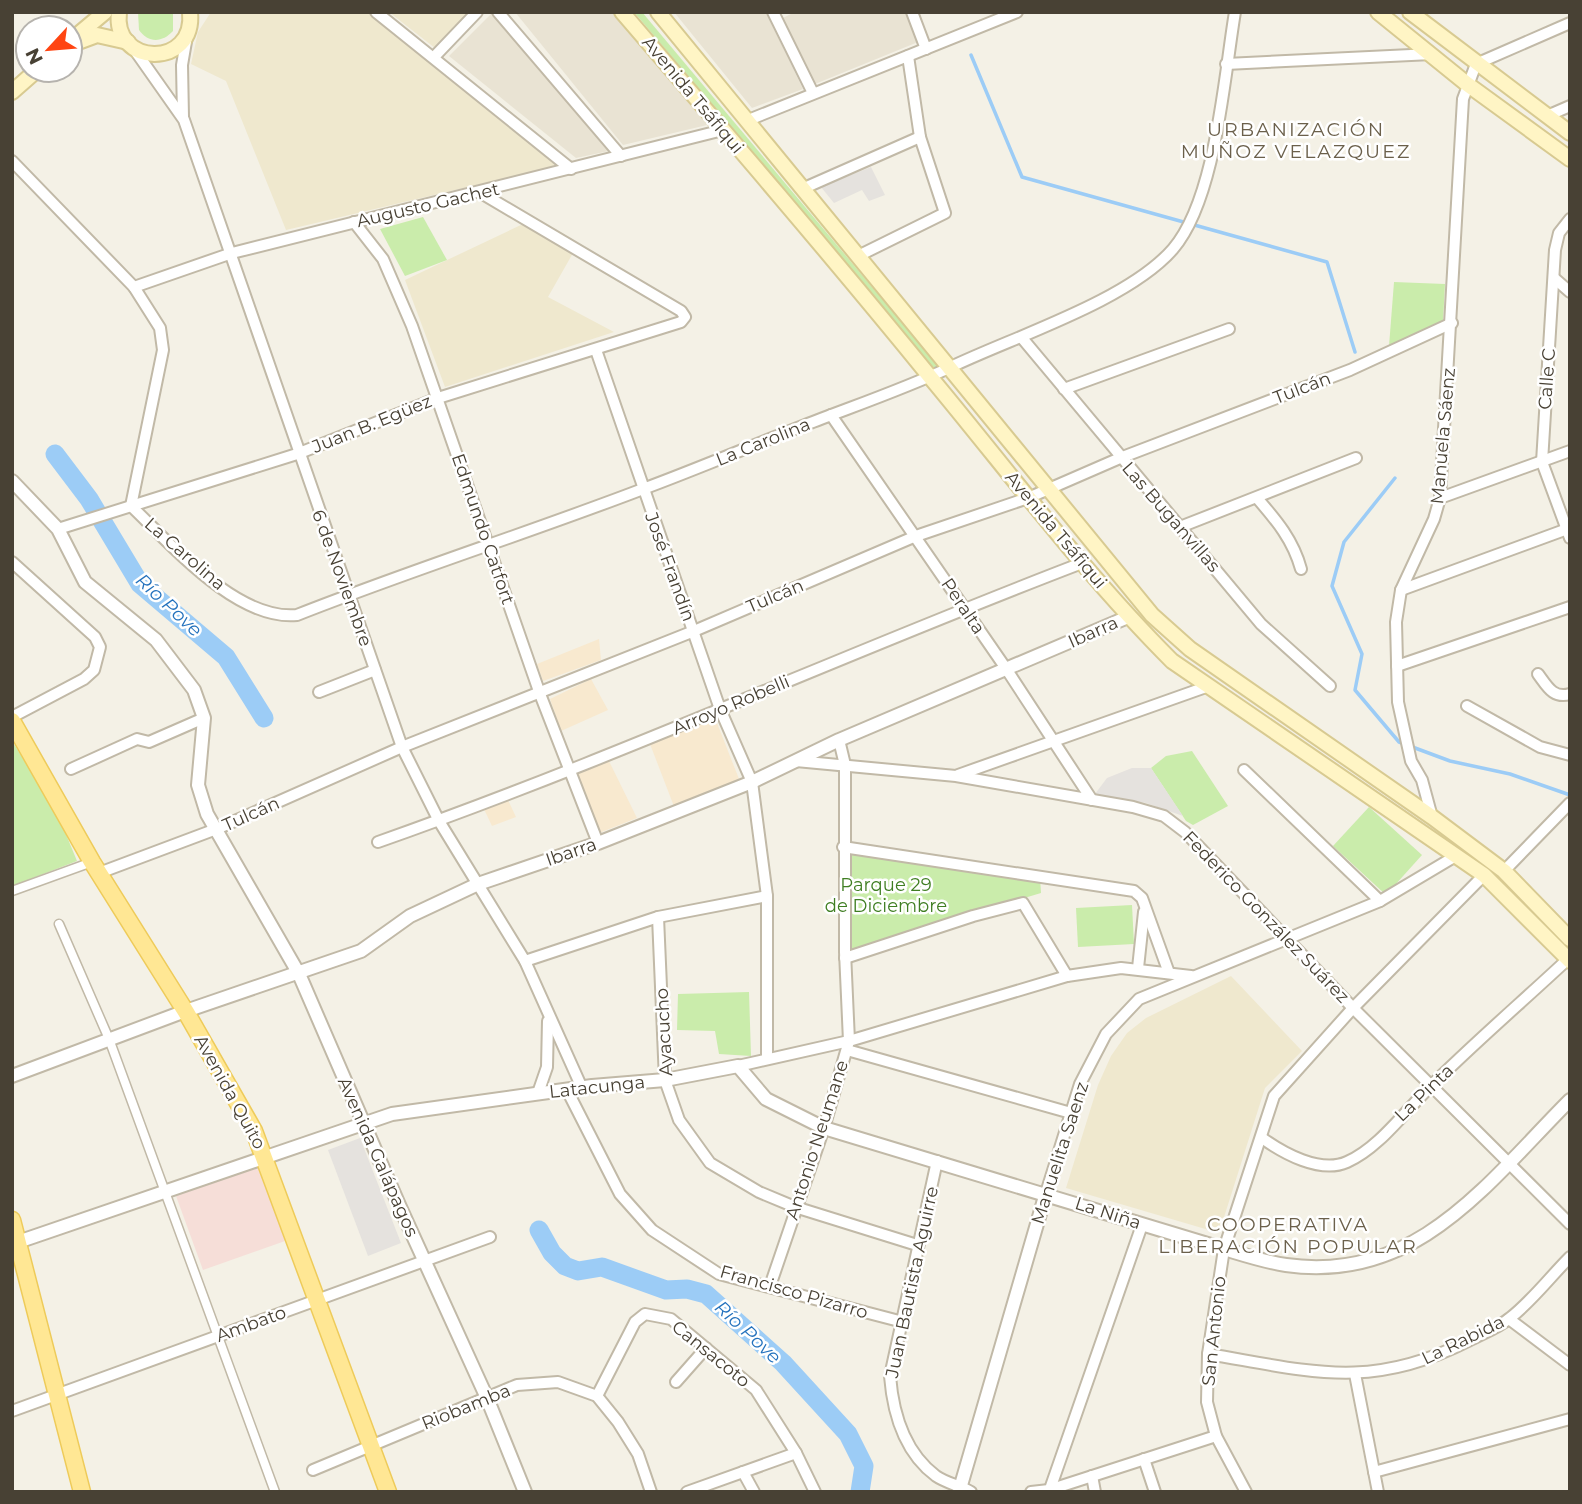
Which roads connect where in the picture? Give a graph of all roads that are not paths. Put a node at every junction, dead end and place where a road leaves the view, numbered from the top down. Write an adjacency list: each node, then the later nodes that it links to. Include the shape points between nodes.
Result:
1 (105, 12): 17 (main road)
2 (119, 12): 20 (main road, via 119,24)
3 (190, 12): 18 (main road)
4 (200, 12): 18 (main road)
5 (376, 12): 24 (street)
6 (477, 12): 24 (street)
7 (498, 12): 36 (street)
8 (622, 12): 33 (main road, Avenida Tsáfiqui)
9 (658, 12): 32 (main road, Avenida Tsáfiqui)
10 (912, 12): 21 (street)
11 (1017, 12): 21 (street)
12 (1234, 12): 25 (street, La Carolina)
13 (1378, 12): 22 (main road)
14 (1410, 12): 26 (main road)
15 (777, 13): 28 (street)
16 (1570, 23): 26 (street)
17 (84, 31)
18 (188, 32): 20 (main road, via 180,44 163,54 150,54); 31 (street, 6 de Noviembre, via 182,65)
19 (84, 37): 20 (main road, via 97,35)
20 (130, 44): 31 (street, 6 de Noviembre)
21 (926, 49): 23 (street)
22 (1432, 54): 25 (street); 27 (main road)
23 (908, 56): 28 (street); 35 (street)
24 (434, 57): 39 (street)
25 (1226, 64): 51 (street, La Carolina, via 1207,176 1175,247 1120,289)
26 (1476, 64): 27 (street, Manuela Sáenz); 30 (main road)
27 (1467, 84): 37 (main road); 49 (street, Manuela Sáenz)
28 (813, 93): 32 (street)
29 (1570, 106): 30 (street)
30 (1547, 116): 34 (main road)
31 (184, 120): 44 (street, 6 de Noviembre)
32 (746, 121): 40 (main road, Avenida Tsáfiqui)
33 (723, 130): 36 (street, Augusto Gachet); 54 (main road, Avenida Tsáfiqui)
34 (1570, 133)
35 (920, 137): 40 (street); 45 (street, via 945,208 942,217)
36 (621, 156): 39 (street, Augusto Gachet)
37 (1570, 159)
38 (12, 161): 47 (street)
39 (571, 169): 41 (street, Augusto Gachet)
40 (802, 188): 45 (main road, Avenida Tsáfiqui)
41 (481, 193): 43 (street, Augusto Gachet); 52 (street, Juan B. Egüez, via 685,317)
42 (1570, 219): 46 (street, Calle C, via 1559,233)
43 (354, 222): 44 (street, Augusto Gachet); 56 (street, Edmundo Catfort, via 383,258)
44 (232, 253): 47 (street, Augusto Gachet); 59 (street, 6 de Noviembre)
45 (858, 257): 53 (main road, Avenida Tsáfiqui)
46 (1553, 278): 48 (street); 62 (street, Calle C)
47 (134, 286): 69 (street, via 160,328 163,350)
48 (1570, 292)
49 (1452, 323): 60 (street, Tulcán, via 1350,370); 68 (street, Manuela Sáenz)
50 (1229, 329): 55 (street)
51 (1022, 338): 53 (street, La Carolina); 55 (street, Las Buganvillas)
52 (596, 349): 56 (street, Juan B. Egüez); 64 (street, José Frandín)
53 (950, 367): 54 (street, La Carolina); 65 (main road, Avenida Tsáfiqui)
54 (931, 378): 57 (street, La Carolina); 66 (main road, Avenida Tsáfiqui)
55 (1063, 389): 60 (street, Las Buganvillas)
56 (438, 398): 59 (street, Juan B. Egüez); 74 (street, Edmundo Catfort)
57 (831, 415): 64 (street, La Carolina); 73 (street, Peralta)
58 (1570, 451): 62 (street)
59 (297, 454): 69 (street, Juan B. Egüez); 79 (street, 6 de Noviembre)
60 (1120, 458): 65 (street, Tulcán); 70 (street, Las Buganvillas)
61 (1356, 458): 67 (street)
62 (1542, 461): 68 (street); 72 (street, Calle C)
63 (12, 481): 71 (street)
64 (642, 490): 74 (street, La Carolina); 83 (street, José Frandín)
65 (1049, 490): 66 (street, Tulcán); 110 (main road, Avenida Tsáfiqui, via 1152,615 1190,649)
66 (1028, 498): 73 (street, Tulcán); 76 (main road, Avenida Tsáfiqui)
67 (1257, 498): 70 (street); 77 (street, via 1282,527)
68 (1440, 498): 78 (street, Manuela Sáenz)
69 (131, 506): 71 (street, Juan B. Egüez); 79 (street, La Carolina, via 205,576 278,617 297,615)
70 (1180, 527): 88 (street, Las Buganvillas, via 1261,624)
71 (58, 529): 95 (street, via 85,582 156,640 194,690)
72 (1569, 532): 78 (street)
73 (916, 536): 81 (street, Peralta); 83 (street, Tulcán)
74 (488, 543): 79 (street, La Carolina); 91 (street, Edmundo Catfort)
75 (12, 562): 96 (street, via 95,637 100,648 94,670 84,679)
76 (1082, 563): 81 (street, Arroyo Robelli); 82 (main road, Avenida Tsáfiqui)
77 (1301, 569)
78 (1401, 590): 84 (street, Manuela Sáenz)
79 (349, 594): 85 (street, 6 de Noviembre)
80 (1570, 607): 84 (street)
81 (963, 608): 86 (street, Peralta); 94 (street, Arroyo Robelli)
82 (1128, 617): 86 (street, Ibarra); 89 (main road, Avenida Tsáfiqui)
83 (694, 631): 91 (street, Tulcán); 94 (street, José Frandín)
84 (1397, 667): 110 (street, Manuela Sáenz, via 1405,738)
85 (375, 670): 90 (street); 99 (street, 6 de Noviembre)
86 (1007, 670): 97 (street, Peralta); 98 (street, Ibarra)
87 (1538, 674): 92 (street, via 1553,693)
88 (1330, 686)
89 (1206, 687): 97 (street); 116 (main road, Avenida Tsáfiqui)
90 (319, 692)
91 (540, 694): 99 (street, Tulcán); 105 (street, Edmundo Catfort)
92 (1570, 694)
93 (1467, 706): 100 (street, via 1540,747)
94 (720, 709): 105 (street, Arroyo Robelli); 107 (street, José Frandín)
95 (204, 718): 103 (street, via 149,742 137,739); 112 (street, Avenida Galápagos, via 198,785)
96 (12, 719): 117 (main road, Avenida Quito)
97 (1053, 739): 106 (street); 108 (street, Peralta)
98 (839, 740): 101 (street, Ibarra); 102 (street, Antonio Neumane)
99 (402, 747): 111 (street, 6 de Noviembre); 112 (street, Tulcán)
100 (1570, 755)
101 (796, 761): 102 (street, Federico González Suárez); 107 (street, Ibarra)
102 (845, 765): 106 (street, Federico González Suárez); 115 (street, Antonio Neumane)
103 (71, 769)
104 (1244, 770): 123 (street)
105 (569, 773): 111 (street, Arroyo Robelli); 114 (street, Edmundo Catfort)
106 (956, 776): 108 (street, Federico González Suárez)
107 (752, 782): 114 (street, Ibarra); 122 (street)
108 (1092, 800): 128 (street, Federico González Suárez, via 1164,816)
109 (1570, 803): 118 (street)
110 (1432, 817): 118 (main road, Avenida Tsáfiqui)
111 (439, 821): 113 (street, Arroyo Robelli); 120 (street, 6 de Noviembre)
112 (215, 830): 117 (street, Tulcán); 134 (street, Avenida Galápagos)
113 (378, 842)
114 (598, 842): 120 (street, Ibarra)
115 (844, 847): 124 (street, via 1134,891); 129 (street, Antonio Neumane)
116 (1454, 857): 119 (main road, Avenida Tsáfiqui); 123 (street, Manuelita Saenz)
117 (95, 868): 121 (street, Tulcán); 138 (main road, Avenida Quito)
118 (1504, 871): 127 (main road, Avenida Tsáfiqui)
119 (1484, 876): 130 (main road, Avenida Tsáfiqui); 137 (street, San Antonio)
120 (478, 884): 131 (street, 6 de Noviembre); 134 (street, Ibarra, via 410,916 361,951)
121 (12, 891)
122 (767, 896): 125 (street); 142 (street)
123 (1380, 901): 128 (street, Manuelita Saenz)
124 (1145, 910): 132 (street); 133 (street)
125 (658, 917): 131 (street); 145 (street, Ayacucho)
126 (59, 924): 140 (street)
127 (1570, 939)
128 (1291, 940): 136 (street, Manuelita Saenz); 137 (street, Federico González Suárez)
129 (845, 958): 135 (street, via 1023,903); 141 (street, Antonio Neumane)
130 (1569, 960): 146 (street, La Pinta)
131 (525, 961): 139 (street, 6 de Noviembre)
132 (1138, 968): 133 (street, Latacunga); 135 (street, Latacunga)
133 (1169, 973): 136 (street, Latacunga)
134 (299, 974): 138 (street, Ibarra); 152 (street, Avenida Galápagos)
135 (1067, 976): 141 (street, Latacunga)
136 (1191, 976): 151 (street, Manuelita Saenz, via 1139,999 1106,1034 1080,1084)
137 (1353, 1008): 146 (street, Federico González Suárez); 154 (street, San Antonio, via 1274,1096)
138 (186, 1012): 140 (street, Ibarra); 155 (main road, Avenida Quito)
139 (548, 1014): 147 (street, 6 de Noviembre); 149 (street, 6 de Noviembre, via 547,1067)
140 (109, 1039): 144 (street, Ibarra); 158 (street)
141 (848, 1045): 142 (street, Latacunga); 151 (street); 153 (street, Antonio Neumane)
142 (767, 1059): 143 (street, Latacunga)
143 (738, 1066): 145 (street, Latacunga); 153 (street, La Niña, via 766,1099)
144 (12, 1076)
145 (665, 1080): 147 (street, Latacunga); 160 (street, Ayacucho, via 679,1120 710,1163)
146 (1431, 1085): 154 (street, La Pinta, via 1369,1148 1346,1163 1312,1163); 157 (street, Federico González Suárez)
147 (582, 1088): 148 (street, Latacunga)
148 (567, 1090): 149 (street, Latacunga); 170 (street, Francisco Pizarro, via 620,1194 652,1230 719,1274)
149 (538, 1093): 152 (street, Latacunga, via 392,1114)
150 (1570, 1100): 157 (street, La Niña)
151 (1071, 1113): 159 (street, Manuelita Saenz)
152 (363, 1123): 155 (street, Latacunga); 169 (street, Avenida Galápagos)
153 (824, 1128): 156 (street, La Niña); 160 (street, Antonio Neumane)
154 (1262, 1138): 167 (street, San Antonio)
155 (265, 1157): 158 (street, Latacunga); 171 (main road, Avenida Quito)
156 (937, 1161): 159 (street, La Niña); 166 (street, Juan Bautista Aguirre)
157 (1508, 1162): 162 (street, Federico González Suárez); 167 (street, La Niña, via 1449,1221 1400,1251 1343,1266 1287,1265)
158 (166, 1191): 165 (street, Latacunga); 174 (street)
159 (1046, 1193): 163 (street, La Niña); 193 (street, Manuelita Saenz)
160 (795, 1207): 166 (street, Ayacucho); 170 (street, Antonio Neumane)
161 (12, 1220): 165 (main road)
162 (1570, 1224)
163 (1142, 1225): 167 (street, La Niña); 194 (street)
164 (490, 1237): 169 (street, Ambato)
165 (15, 1243): 180 (main road)
166 (917, 1245): 173 (street, Juan Bautista Aguirre)
167 (1224, 1250): 176 (street, San Antonio)
168 (1570, 1257): 172 (street, La Rabida)
169 (424, 1259): 171 (street, Ambato); 182 (street, Avenida Galápagos)
170 (770, 1286): 173 (street, Francisco Pizarro)
171 (317, 1300): 174 (street, Ambato); 186 (main road, Avenida Quito)
172 (1509, 1319): 177 (street); 178 (street, La Rabida, via 1437,1356)
173 (903, 1322): 193 (street, Juan Bautista Aguirre, via 890,1376 892,1406 917,1458 938,1478)
174 (218, 1337): 180 (street, Ambato); 196 (street)
175 (706, 1348): 179 (street); 181 (street, Cansacoto, via 670,1319 645,1314 635,1322); 187 (street, Cansacoto, via 756,1390)
176 (1208, 1354): 178 (street, La Rabida, via 1328,1374); 185 (street, San Antonio, via 1206,1402)
177 (1570, 1365)
178 (1355, 1374): 191 (street)
179 (676, 1382)
180 (58, 1394): 183 (street, Ambato); 195 (main road)
181 (597, 1396): 182 (street, Riobamba, via 558,1382 517,1385); 199 (street, via 638,1454)
182 (487, 1398): 186 (street, Riobamba); 198 (street, Avenida Galápagos)
183 (12, 1411)
184 (1570, 1419): 191 (street)
185 (1216, 1436): 188 (street); 206 (street, San Antonio)
186 (371, 1445): 189 (street, Riobamba); 197 (main road, Avenida Quito)
187 (796, 1452): 190 (street); 202 (street, Cansacoto)
188 (1144, 1459): 192 (street); 205 (street)
189 (313, 1470)
190 (743, 1472): 200 (street); 201 (street)
191 (1374, 1472): 207 (street)
192 (1092, 1476): 194 (street); 204 (street)
193 (963, 1490)
194 (1049, 1491): 203 (street)
195 (82, 1492)
196 (275, 1492)
197 (388, 1492)
198 (525, 1492)
199 (651, 1492)
200 (687, 1492)
201 (754, 1492)
202 (815, 1492)
203 (1031, 1492)
204 (1095, 1492)
205 (1155, 1492)
206 (1246, 1492)
207 (1378, 1492)

